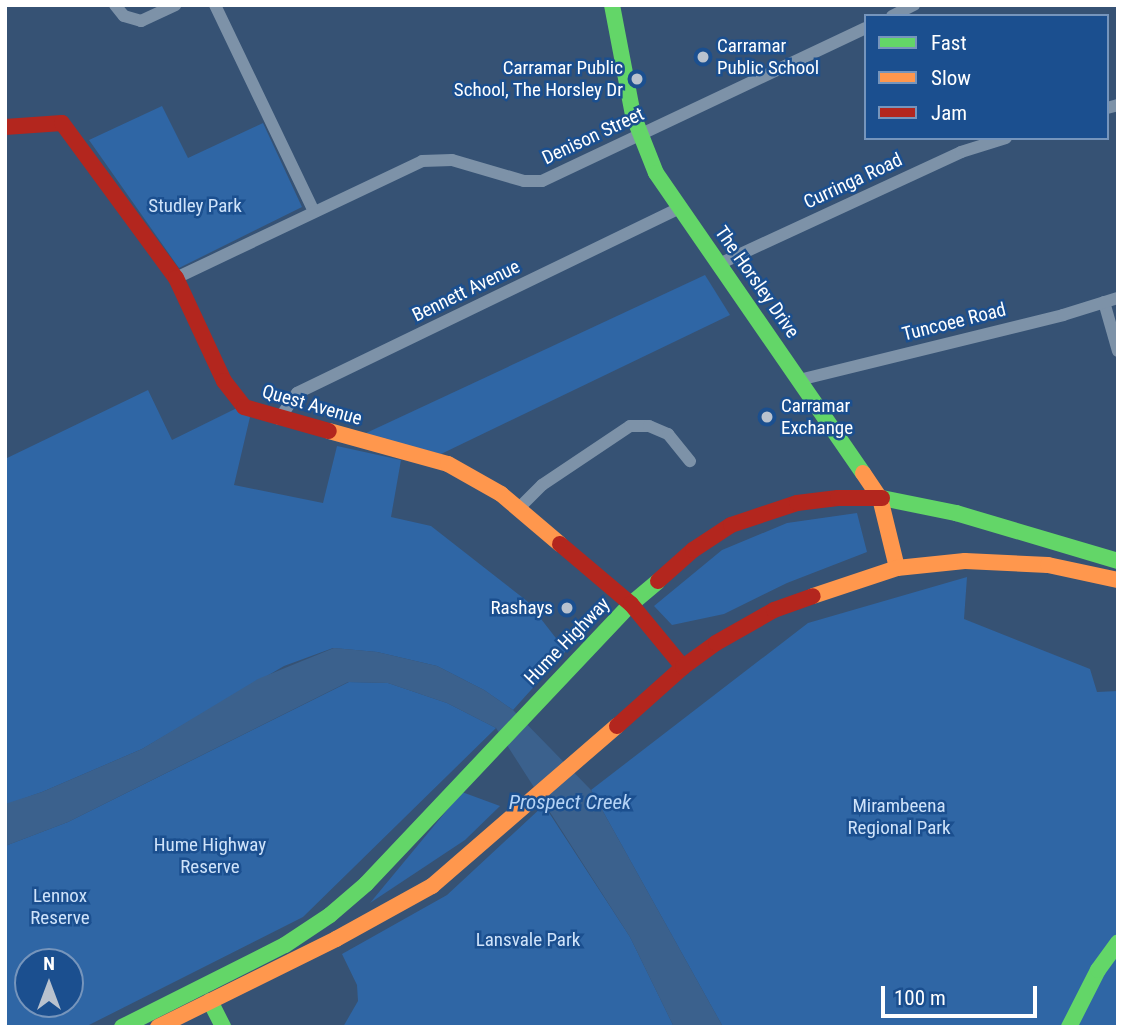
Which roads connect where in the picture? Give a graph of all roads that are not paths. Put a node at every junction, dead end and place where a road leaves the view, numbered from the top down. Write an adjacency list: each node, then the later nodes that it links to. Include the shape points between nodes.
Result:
1 (115, 5): 2 (street, via 124,16 141,22)
2 (174, 5)
3 (215, 5): 12 (street)
4 (612, 5): 9 (main road, The Horsley Drive)
5 (914, 5): 6 (street)
6 (896, 14)
7 (864, 29): 9 (street, Denison Street)
8 (5, 127): 14 (main road, Quest Avenue, via 62,123)
9 (639, 136): 11 (main road, The Horsley Drive, via 656,173); 12 (street, Denison Street, via 542,181 524,181 453,160 422,161)
10 (1000, 140): 13 (street, Curringa Road, via 961,152)
11 (680, 208): 13 (main road, The Horsley Drive); 19 (street, Bennett Avenue, via 297,393)
12 (314, 212): 14 (street, Denison Street)
13 (719, 264): 18 (main road, The Horsley Drive)
14 (176, 278): 19 (main road, Quest Avenue, via 224,381 244,407)
15 (1118, 298): 16 (street, Tuncoee Road)
16 (1104, 302): 17 (street); 18 (street, Tuncoee Road)
17 (1118, 351)
18 (799, 380): 21 (main road, The Horsley Drive)
19 (279, 419): 22 (main road, Quest Avenue, via 448,464)
20 (690, 461): 22 (street, via 668,434 649,426 630,426 542,485)
21 (880, 498): 23 (main road, Hume Highway, via 956,513); 24 (main road, The Horsley Drive); 26 (main road, Hume Highway, via 797,503 731,526 693,550)
22 (518, 509): 26 (main road, Quest Avenue)
23 (1118, 561)
24 (897, 568): 25 (main road, via 1006,562 1048,565); 27 (main road, via 774,610)
25 (1118, 580)
26 (631, 604): 27 (main road, Quest Avenue); 30 (main road, Hume Highway, via 366,884 330,915 285,945)
27 (683, 667): 29 (main road, via 454,870 410,899)
28 (1118, 942): 33 (main road)
29 (210, 1001): 31 (main road); 32 (main road)
30 (122, 1027)
31 (158, 1027)
32 (223, 1027)
33 (1069, 1027)

